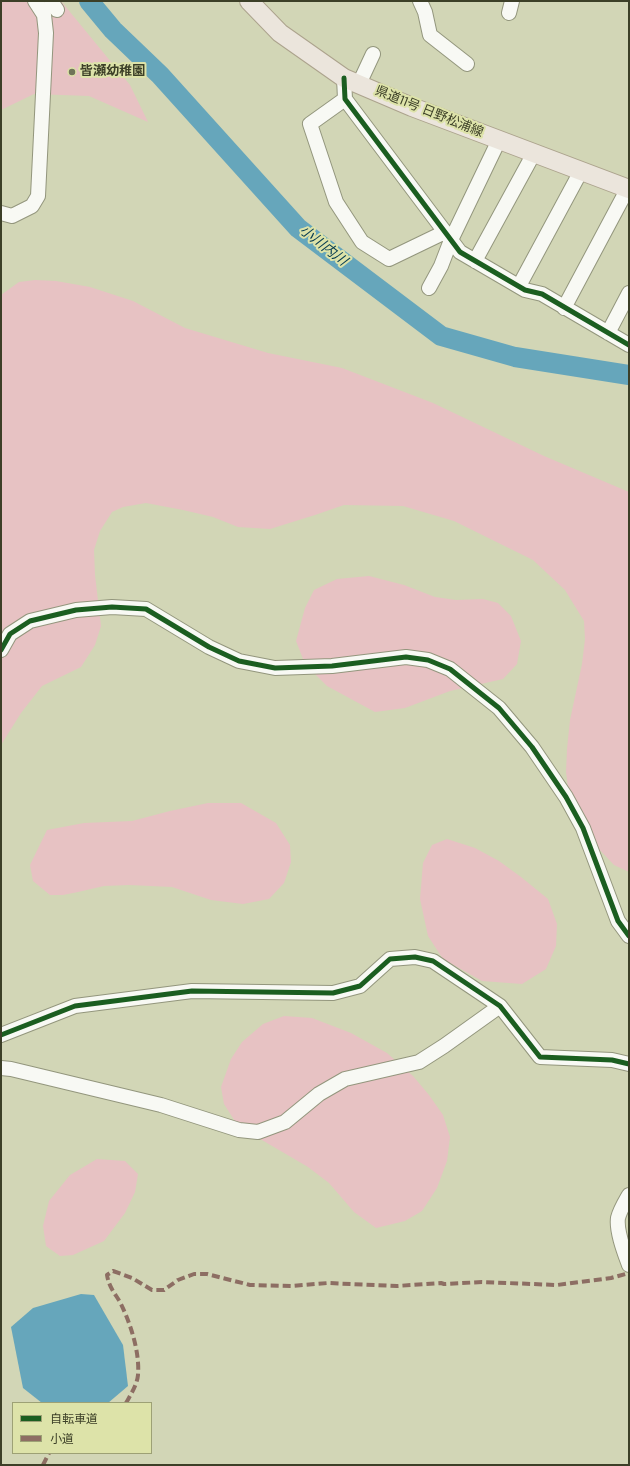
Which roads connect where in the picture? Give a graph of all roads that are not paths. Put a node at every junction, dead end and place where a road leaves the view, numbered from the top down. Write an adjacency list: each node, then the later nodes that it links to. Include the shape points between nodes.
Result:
1 (35, 1): 12 (street, via 44,15 46,33 38,196 32,206 12,216)
2 (249, 1): 6 (main road, 県道11号 日野松浦線, via 280,33)
3 (420, 1): 5 (street, via 426,12 430,35)
4 (373, 54): 6 (street)
5 (467, 64)
6 (351, 81): 7 (street); 8 (main road, 県道11号 日野松浦線)
7 (345, 99): 13 (street); 13 (street, via 310,124 336,202 362,242 389,259)
8 (499, 140): 9 (main road, 県道11号 日野松浦線); 13 (street)
9 (534, 153): 10 (main road, 県道11号 日野松浦線); 14 (street)
10 (581, 171): 11 (main road, 県道11号 日野松浦線); 15 (street)
11 (629, 189): 18 (street)
12 (1, 213)
13 (448, 236): 14 (street, via 460,252); 16 (street, via 441,266)
14 (475, 261): 15 (street)
15 (519, 286): 18 (street, via 542,294)
16 (429, 288)
17 (629, 293): 19 (street)
18 (564, 308): 19 (street)
19 (608, 333): 20 (street)
20 (629, 345)
21 (1, 650): 22 (street, via 10,634 30,621 76,610 112,607 146,610 209,647 239,661 276,668 332,666 406,657 428,660 450,670 499,708 532,747 562,791 583,828 618,921)
22 (629, 936)
23 (500, 1006): 24 (street, via 433,961 414,957 390,959 360,986 333,993 192,991 75,1006); 25 (street, via 540,1057 612,1060); 26 (street, via 419,1062 345,1079 319,1094 285,1122 258,1132 239,1130 161,1105)
24 (1, 1035)
25 (629, 1064)
26 (1, 1068)
27 (629, 1195): 28 (street, via 618,1220 622,1246)
28 (629, 1265)

